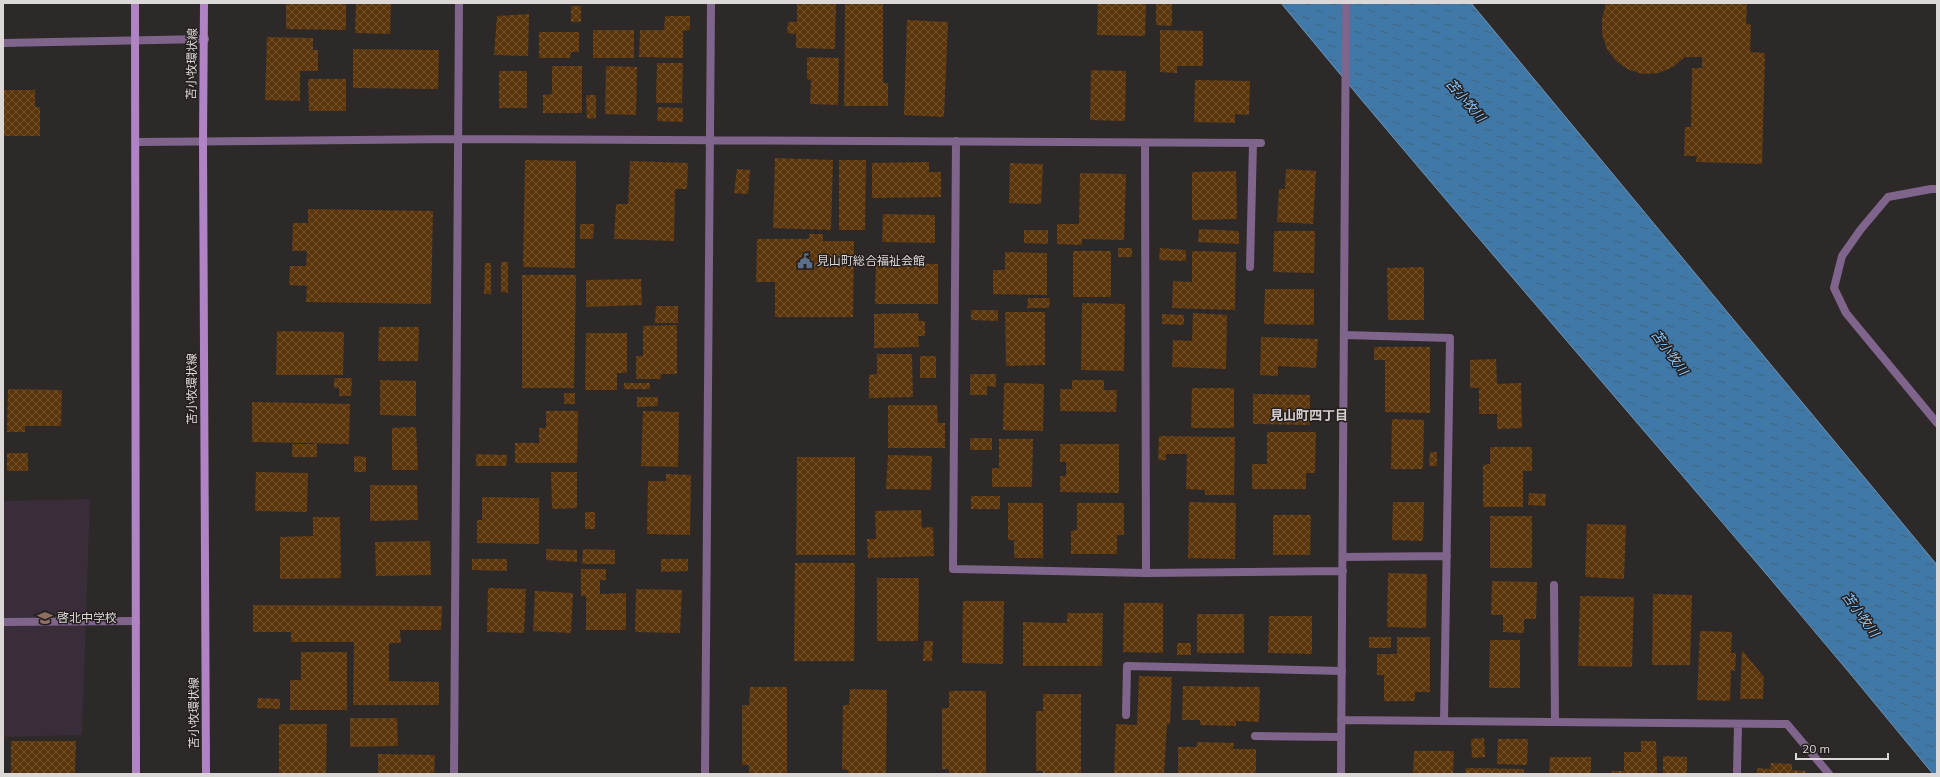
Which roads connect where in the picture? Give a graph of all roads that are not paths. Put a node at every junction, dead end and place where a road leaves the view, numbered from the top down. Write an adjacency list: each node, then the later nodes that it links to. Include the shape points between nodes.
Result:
1 (135, 3): 7 (main road)
2 (204, 3): 6 (main road, 苫小牧環状線)
3 (459, 3): 9 (street)
4 (711, 3): 10 (street)
5 (1346, 3): 17 (street)
6 (204, 40): 7 (street); 13 (main road, 苫小牧環状線)
7 (136, 41): 8 (street); 12 (main road)
8 (3, 43)
9 (458, 139): 10 (street); 13 (street); 36 (street)
10 (710, 141): 11 (street); 37 (street)
11 (956, 141): 14 (street); 22 (street, via 953,569)
12 (136, 142): 13 (street); 24 (main road)
13 (203, 142): 35 (main road, 苫小牧環状線)
14 (1145, 144): 16 (street, via 1257,143); 22 (street)
15 (1937, 189): 18 (street, via 1888,197 1842,256 1834,288 1846,312)
16 (1250, 267)
17 (1345, 335): 19 (street, via 1450,338); 20 (street)
18 (1937, 422)
19 (1446, 556): 20 (street); 29 (street)
20 (1343, 557): 21 (street)
21 (1343, 571): 22 (street); 26 (street)
22 (1146, 573)
23 (1554, 585): 30 (street)
24 (136, 621): 25 (street); 34 (main road)
25 (3, 622)
26 (1342, 671): 27 (street, via 1128,666); 28 (street)
27 (1126, 715)
28 (1341, 720): 29 (street); 33 (street)
29 (1444, 721): 30 (street)
30 (1555, 722): 31 (street)
31 (1738, 724): 39 (street); 40 (street, via 1787,724)
32 (1255, 736): 33 (street)
33 (1341, 737): 38 (street)
34 (136, 774)
35 (206, 774)
36 (454, 774)
37 (705, 774)
38 (1341, 774)
39 (1737, 774)
40 (1829, 774)

